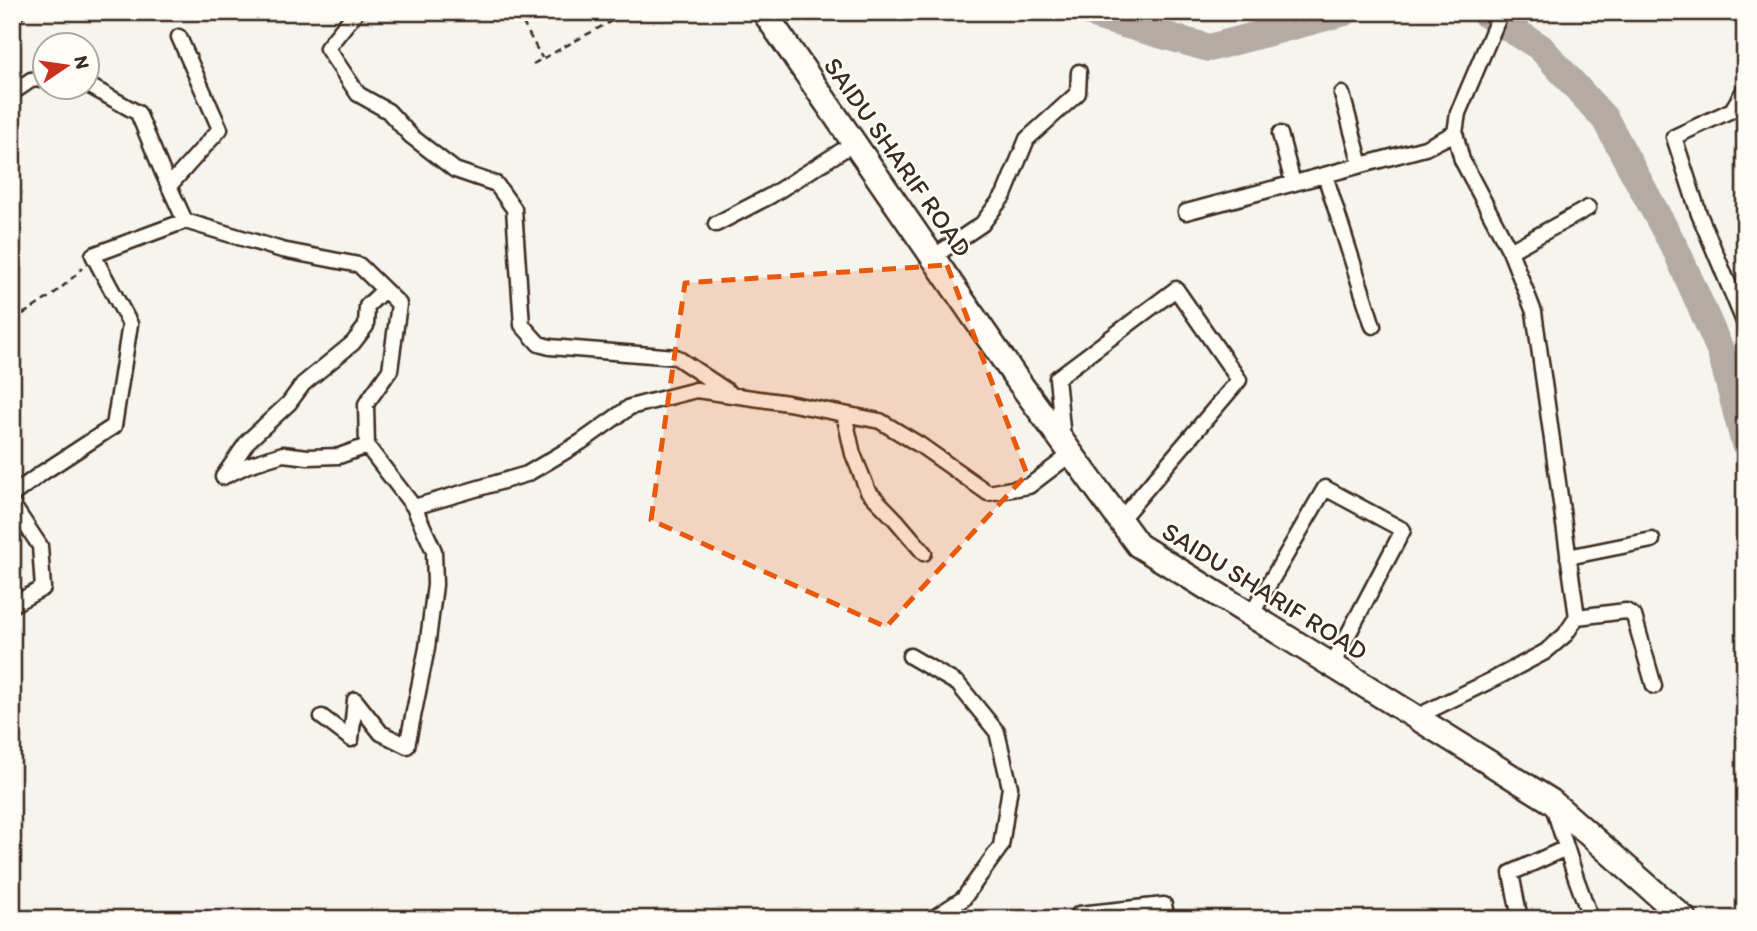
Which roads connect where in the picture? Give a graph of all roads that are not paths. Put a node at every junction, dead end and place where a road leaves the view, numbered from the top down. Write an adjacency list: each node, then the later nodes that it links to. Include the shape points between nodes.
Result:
1 (17, 12): 5 (street)
2 (356, 12): 29 (street, via 327,48 358,94 387,111 455,170 496,184 514,209 522,325 539,344 676,357)
3 (764, 12): 15 (main road, SAIDU SHARIF ROAD)
4 (1501, 12): 13 (street, via 1458,113)
5 (12, 16)
6 (179, 37): 19 (street, via 220,130)
7 (1079, 72): 25 (street, via 1078,93 1027,139 1004,195 982,224)
8 (32, 80): 10 (street)
9 (1745, 89): 27 (street, via 1732,110 1674,136 1699,214)
10 (12, 93)
11 (102, 93): 19 (street, via 138,113)
12 (1342, 94): 16 (street)
13 (1455, 133): 16 (street, via 1425,148); 24 (street, via 1462,160)
14 (1280, 134): 18 (street)
15 (855, 143): 23 (street); 25 (main road, SAIDU SHARIF ROAD)
16 (1361, 165): 17 (street)
17 (1325, 175): 18 (street); 28 (street)
18 (1293, 183): 21 (street)
19 (169, 186): 22 (street)
20 (1588, 208): 24 (street)
21 (1186, 212)
22 (185, 221): 26 (street, via 282,250 359,265); 33 (street, via 93,254 130,324 114,426)
23 (716, 224)
24 (1510, 251): 39 (street, via 1534,313)
25 (933, 257): 32 (main road, SAIDU SHARIF ROAD)
26 (384, 290): 31 (street, via 399,304 390,370 366,404); 31 (street, via 367,306 366,326 353,343 303,384 248,441 223,477 283,454 339,456)
27 (1745, 324)
28 (1373, 326)
29 (734, 395): 30 (street); 35 (street, via 696,390 630,407 527,474)
30 (845, 414): 32 (street, via 880,421 988,493 1029,486); 38 (street, via 853,454 869,491)
31 (367, 446): 35 (street)
32 (1068, 449): 36 (main road, SAIDU SHARIF ROAD); 36 (street, via 1057,378 1175,289 1239,380)
33 (12, 495)
34 (12, 504): 40 (street, via 40,546 43,588)
35 (414, 507): 46 (street, via 434,551 435,585 407,746 381,733 355,700 351,739)
36 (1119, 520): 41 (main road, SAIDU SHARIF ROAD, via 1138,545)
37 (1652, 540): 39 (street)
38 (924, 553)
39 (1568, 557): 42 (street)
40 (12, 605)
41 (1251, 615): 44 (main road, SAIDU SHARIF ROAD); 44 (street, via 1325,488 1403,530)
42 (1577, 617): 45 (street, via 1626,611 1634,616); 47 (street, via 1545,652)
43 (910, 656): 51 (street, via 958,684 998,732 1010,786 1001,846 963,899)
44 (1332, 665): 47 (main road, SAIDU SHARIF ROAD)
45 (1654, 686)
46 (322, 717)
47 (1416, 717): 48 (main road, SAIDU SHARIF ROAD)
48 (1551, 801): 49 (street); 55 (main road, SAIDU SHARIF ROAD)
49 (1566, 848): 53 (street, via 1511,873); 54 (street)
50 (1079, 914): 52 (street, via 1164,905)
51 (932, 919)
52 (1167, 919)
53 (1520, 919)
54 (1591, 919)
55 (1685, 919)

